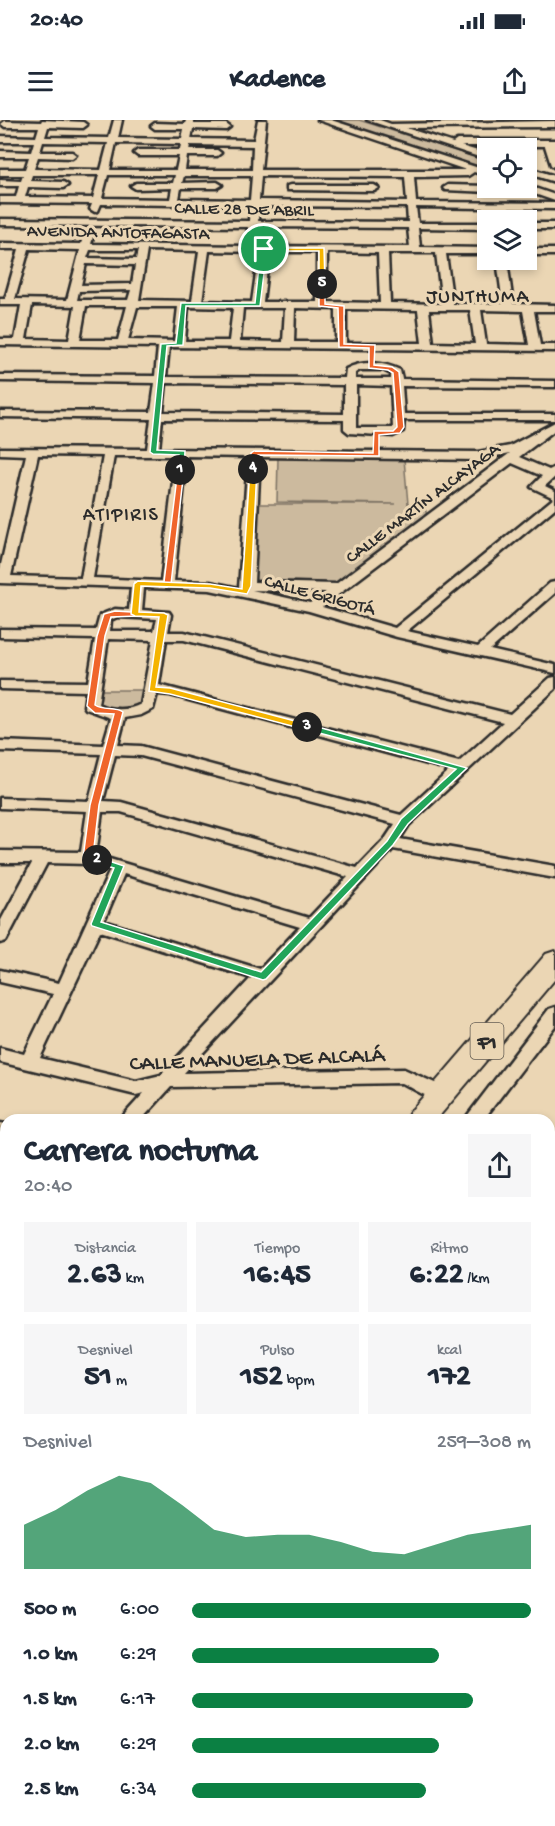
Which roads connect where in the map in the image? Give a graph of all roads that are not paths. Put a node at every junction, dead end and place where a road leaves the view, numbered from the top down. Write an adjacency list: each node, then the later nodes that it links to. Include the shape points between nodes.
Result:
1 (118, 120): 17 (street)
2 (262, 120): 20 (street)
3 (322, 120): 32 (street)
4 (370, 120): 12 (street)
5 (45, 122): 8 (street); 10 (street); 16 (street)
6 (480, 122): 9 (street); 12 (street); 14 (street)
7 (190, 123): 11 (street); 13 (street); 18 (street)
8 (5, 124)
9 (555, 124)
10 (83, 125)
11 (154, 126)
12 (392, 126): 23 (street)
13 (226, 127)
14 (484, 138)
15 (0, 139): 16 (street)
16 (40, 139): 17 (street); 29 (street)
17 (112, 141): 18 (street); 36 (street)
18 (185, 141): 20 (street); 25 (street)
19 (477, 142): 23 (street)
20 (258, 143): 38 (street)
21 (537, 143): 22 (street)
22 (552, 143): 31 (street)
23 (448, 144): 27 (street)
24 (138, 153): 25 (street)
25 (183, 153): 26 (street); 37 (street)
26 (217, 153)
27 (477, 153)
28 (0, 154): 29 (street)
29 (35, 154): 30 (street); 35 (street)
30 (72, 155)
31 (555, 165)
32 (473, 169): 33 (street); 40 (street, via 461,173)
33 (477, 170)
34 (0, 172): 35 (street)
35 (29, 172): 36 (street); 44 (street)
36 (105, 172): 37 (street); 59 (street)
37 (180, 172): 38 (street); 46 (street)
38 (256, 172): 39 (street); 61 (street)
39 (333, 172): 40 (street); 50 (street)
40 (409, 173): 63 (street)
41 (537, 173): 42 (street)
42 (555, 178)
43 (0, 183): 44 (street)
44 (25, 184): 45 (street); 58 (street)
45 (63, 185)
46 (178, 185): 47 (street); 48 (street); 60 (street)
47 (136, 186)
48 (217, 186)
49 (290, 188): 50 (street)
50 (333, 188): 51 (street); 62 (street)
51 (374, 188)
52 (448, 188): 53 (street)
53 (477, 188)
54 (537, 192): 56 (street)
55 (491, 198): 64 (street)
56 (555, 198)
57 (0, 200): 58 (street)
58 (19, 201): 59 (street)
59 (98, 201): 60 (street); 67 (street)
60 (174, 202): 61 (street)
61 (254, 203): 62 (street); 68 (street)
62 (333, 204): 63 (street)
63 (412, 205): 64 (street); 69 (street)
64 (492, 206): 65 (street)
65 (555, 206)
66 (0, 222): 67 (street, CALLE 28 DE ABRIL)
67 (92, 223): 68 (street, CALLE 28 DE ABRIL); 75 (street)
68 (253, 224): 69 (street, CALLE 28 DE ABRIL); 78 (street)
69 (412, 225): 70 (street, CALLE 28 DE ABRIL); 81 (street)
70 (477, 226)
71 (555, 226): 72 (street)
72 (546, 242)
73 (0, 246): 74 (street, AVENIDA ANTOFAGASTA)
74 (25, 246): 75 (street, AVENIDA ANTOFAGASTA); 89 (street)
75 (85, 247): 76 (street, AVENIDA ANTOFAGASTA); 84 (street)
76 (143, 248): 77 (street, AVENIDA ANTOFAGASTA); 85 (street)
77 (204, 248): 78 (street, AVENIDA ANTOFAGASTA); 94 (street)
78 (258, 249): 79 (street, AVENIDA ANTOFAGASTA); 96 (street)
79 (322, 249): 80 (street, AVENIDA ANTOFAGASTA); 98 (street)
80 (383, 250): 81 (street, AVENIDA ANTOFAGASTA); 102 (street)
81 (415, 251): 82 (street, AVENIDA ANTOFAGASTA)
82 (441, 251): 83 (street, AVENIDA ANTOFAGASTA); 101 (street)
83 (477, 251)
84 (82, 261): 85 (street); 88 (street)
85 (140, 262): 87 (street)
86 (503, 270): 104 (street)
87 (136, 287): 88 (street); 92 (street)
88 (75, 288): 91 (street)
89 (5, 302): 90 (street)
90 (27, 303): 91 (street); 108 (street)
91 (76, 303): 92 (street); 109 (street)
92 (133, 303): 93 (street); 110 (street)
93 (183, 304): 94 (street); 112 (street)
94 (197, 304): 95 (street)
95 (238, 305): 96 (street); 113 (street)
96 (257, 305): 97 (street)
97 (290, 305): 98 (street); 114 (street)
98 (322, 306): 99 (street)
99 (341, 306): 102 (street); 115 (street)
100 (423, 306): 101 (street); 102 (street); 117 (street)
101 (448, 306): 103 (street)
102 (385, 307)
103 (475, 307): 104 (street); 118 (street)
104 (508, 308): 105 (street)
105 (528, 308): 106 (street); 119 (street)
106 (555, 308)
107 (0, 342): 108 (street)
108 (20, 342): 109 (street)
109 (74, 343): 110 (street)
110 (122, 344): 111 (street)
111 (164, 344): 112 (street); 123 (street)
112 (179, 345): 113 (street)
113 (234, 345): 114 (street)
114 (288, 346): 115 (street)
115 (341, 346): 116 (street)
116 (373, 346): 117 (street); 121 (street)
117 (428, 346): 118 (street)
118 (481, 346): 119 (street)
119 (535, 347): 120 (street)
120 (555, 348)
121 (371, 367): 124 (street, via 351,369); 125 (street, via 394,370)
122 (0, 378): 123 (street)
123 (160, 380): 124 (street); 128 (street)
124 (349, 383): 125 (street); 129 (street)
125 (397, 383): 126 (street); 130 (street)
126 (555, 384)
127 (0, 414): 128 (street)
128 (157, 415): 129 (street); 137 (street)
129 (350, 417): 133 (street, via 351,430)
130 (399, 417): 131 (street); 133 (street, via 397,432)
131 (555, 417)
132 (555, 425): 134 (street, CALLE MARTÍN ALCAYAGA)
133 (376, 433): 141 (street)
134 (540, 436): 141 (street, via 513,449 478,456); 142 (street, CALLE MARTÍN ALCAYAGA)
135 (0, 451): 136 (street)
136 (33, 451): 138 (street); 146 (street)
137 (153, 452): 138 (street); 139 (street)
138 (109, 453): 147 (street)
139 (182, 453): 140 (street); 149 (street)
140 (254, 453): 141 (street); 152 (street)
141 (377, 455)
142 (511, 458): 143 (street); 151 (street, CALLE MARTÍN ALCAYAGA)
143 (552, 473): 144 (street, via 537,487)
144 (555, 495)
145 (555, 502): 156 (street)
146 (2, 579): 147 (street, CALLE GRIGOTÁ)
147 (86, 583): 148 (street, CALLE GRIGOTÁ)
148 (138, 584): 149 (street, CALLE GRIGOTÁ); 154 (street)
149 (167, 584): 152 (street, CALLE GRIGOTÁ)
150 (555, 586): 159 (street)
151 (339, 588): 152 (street); 153 (street, CALLE MARTÍN ALCAYAGA)
152 (246, 589): 153 (street, CALLE GRIGOTÁ)
153 (312, 608): 156 (street, CALLE GRIGOTÁ)
154 (135, 614): 157 (street, via 107,615); 158 (street, via 164,615)
155 (0, 633): 157 (street)
156 (397, 633): 159 (street, CALLE GRIGOTÁ)
157 (101, 636): 158 (street); 163 (street)
158 (161, 636): 164 (street); 166 (street, via 184,636)
159 (479, 652): 160 (street, CALLE GRIGOTÁ)
160 (555, 669)
161 (555, 681): 166 (street)
162 (0, 685): 163 (street)
163 (94, 687): 165 (street, via 91,706)
164 (152, 689): 165 (street, via 145,709); 169 (street)
165 (119, 712): 168 (street)
166 (514, 720): 169 (street)
167 (0, 746): 168 (street)
168 (108, 749): 171 (street); 172 (street, via 141,751)
169 (463, 768): 172 (street)
170 (0, 803): 171 (street)
171 (95, 805): 176 (street); 179 (street, via 121,807)
172 (405, 821): 173 (street)
173 (390, 843): 178 (street); 179 (street)
174 (0, 857): 175 (street)
175 (43, 857): 176 (street); 182 (street)
176 (88, 858): 177 (street)
177 (120, 866): 180 (street); 181 (street)
178 (555, 872)
179 (361, 875): 181 (street)
180 (95, 924): 185 (street); 187 (street)
181 (313, 924): 185 (street)
182 (0, 937)
183 (555, 961): 192 (highway, F1)
184 (0, 976): 187 (street)
185 (263, 976): 191 (street)
186 (555, 984): 192 (highway, F1)
187 (62, 990): 190 (street)
188 (555, 1014): 194 (street)
189 (0, 1055): 190 (street, CALLE MANUELA DE ALCALÁ)
190 (29, 1062): 191 (street, CALLE MANUELA DE ALCALÁ, via 136,1088)
191 (168, 1080): 192 (street, CALLE MANUELA DE ALCALÁ, via 404,1076); 193 (street)
192 (442, 1107)
193 (136, 1114)
194 (478, 1114)

